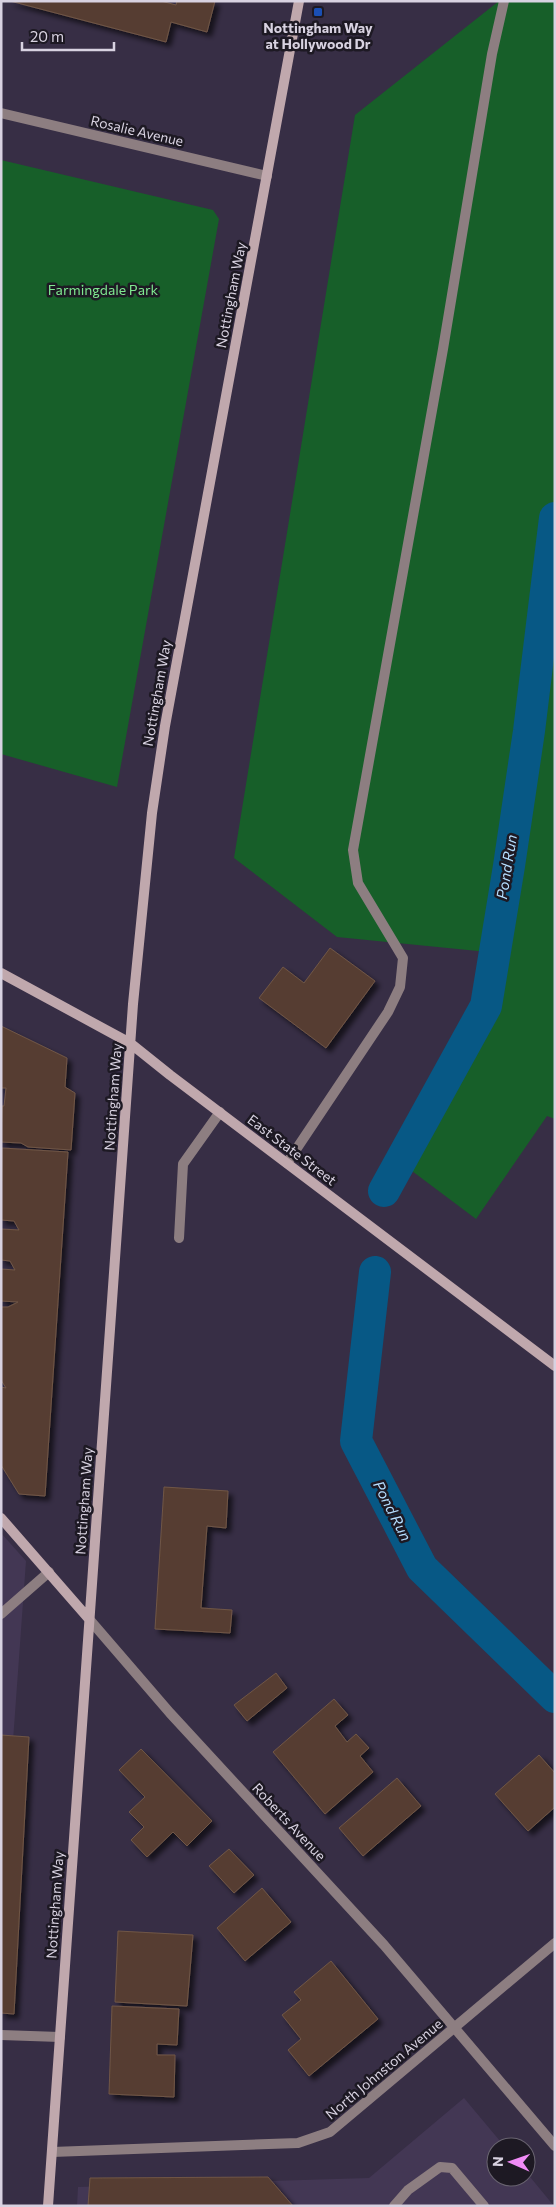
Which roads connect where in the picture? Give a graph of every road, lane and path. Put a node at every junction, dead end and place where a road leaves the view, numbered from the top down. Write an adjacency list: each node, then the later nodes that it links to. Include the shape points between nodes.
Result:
1 (299, 1): 4 (street, Nottingham Way)
2 (504, 1): 8 (street, via 492,54 353,850 358,883 403,958 400,987 388,1012)
3 (1, 113): 4 (street, Rosalie Avenue)
4 (267, 176): 6 (street, Nottingham Way, via 165,726 152,813)
5 (1, 973): 6 (street, East State Street)
6 (130, 1043): 7 (street, East State Street); 14 (street, Nottingham Way)
7 (220, 1112): 8 (street, East State Street); 9 (street, via 183,1164)
8 (287, 1163): 10 (street, East State Street)
9 (179, 1238)
10 (555, 1366)
11 (1, 1518): 12 (street, Roberts Avenue)
12 (49, 1572): 13 (street); 14 (street, Roberts Avenue)
13 (1, 1614)
14 (89, 1620): 16 (street, Roberts Avenue, via 170,1713 384,1945); 18 (street, Nottingham Way)
15 (555, 1943): 16 (street, North Johnston Avenue)
16 (454, 2027): 19 (street, Roberts Avenue); 20 (street, North Johnston Avenue, via 330,2132 298,2143)
17 (1, 2035): 18 (street)
18 (60, 2036): 20 (street, Nottingham Way)
19 (555, 2146)
20 (52, 2152): 21 (street, Nottingham Way)
21 (48, 2206)
22 (394, 2206): 23 (street, via 408,2190 440,2167 452,2168)
23 (484, 2206)

